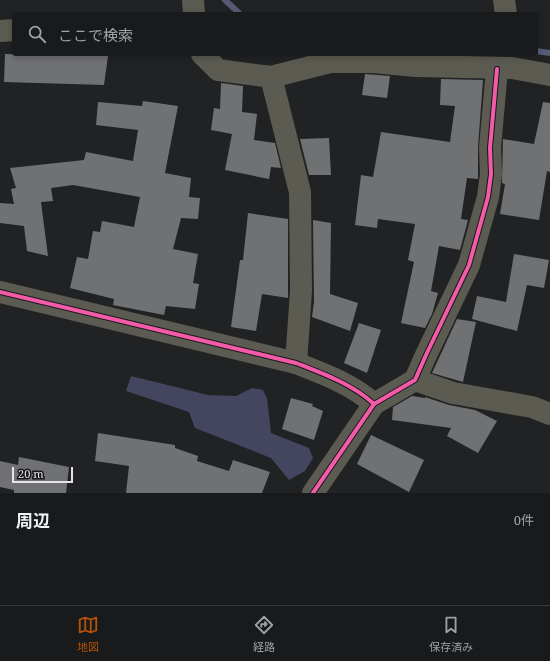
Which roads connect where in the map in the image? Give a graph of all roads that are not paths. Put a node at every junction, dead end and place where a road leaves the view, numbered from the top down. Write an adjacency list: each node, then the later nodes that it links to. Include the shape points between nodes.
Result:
1 (194, 0): 3 (street)
2 (504, 0): 4 (street)
3 (194, 12)
4 (506, 12)
5 (12, 30): 6 (street)
6 (0, 31)
7 (204, 56): 10 (street, via 218,70)
8 (506, 63): 9 (street); 10 (street, via 416,66 330,62); 13 (street, via 490,148 491,174 488,197 469,265)
9 (550, 75)
10 (271, 77): 12 (street, via 300,192 301,291)
11 (0, 292): 12 (street)
12 (296, 363): 14 (street, via 361,392)
13 (416, 380): 14 (street); 15 (street, via 453,393 532,407)
14 (374, 404): 16 (street)
15 (550, 414)
16 (313, 493)

